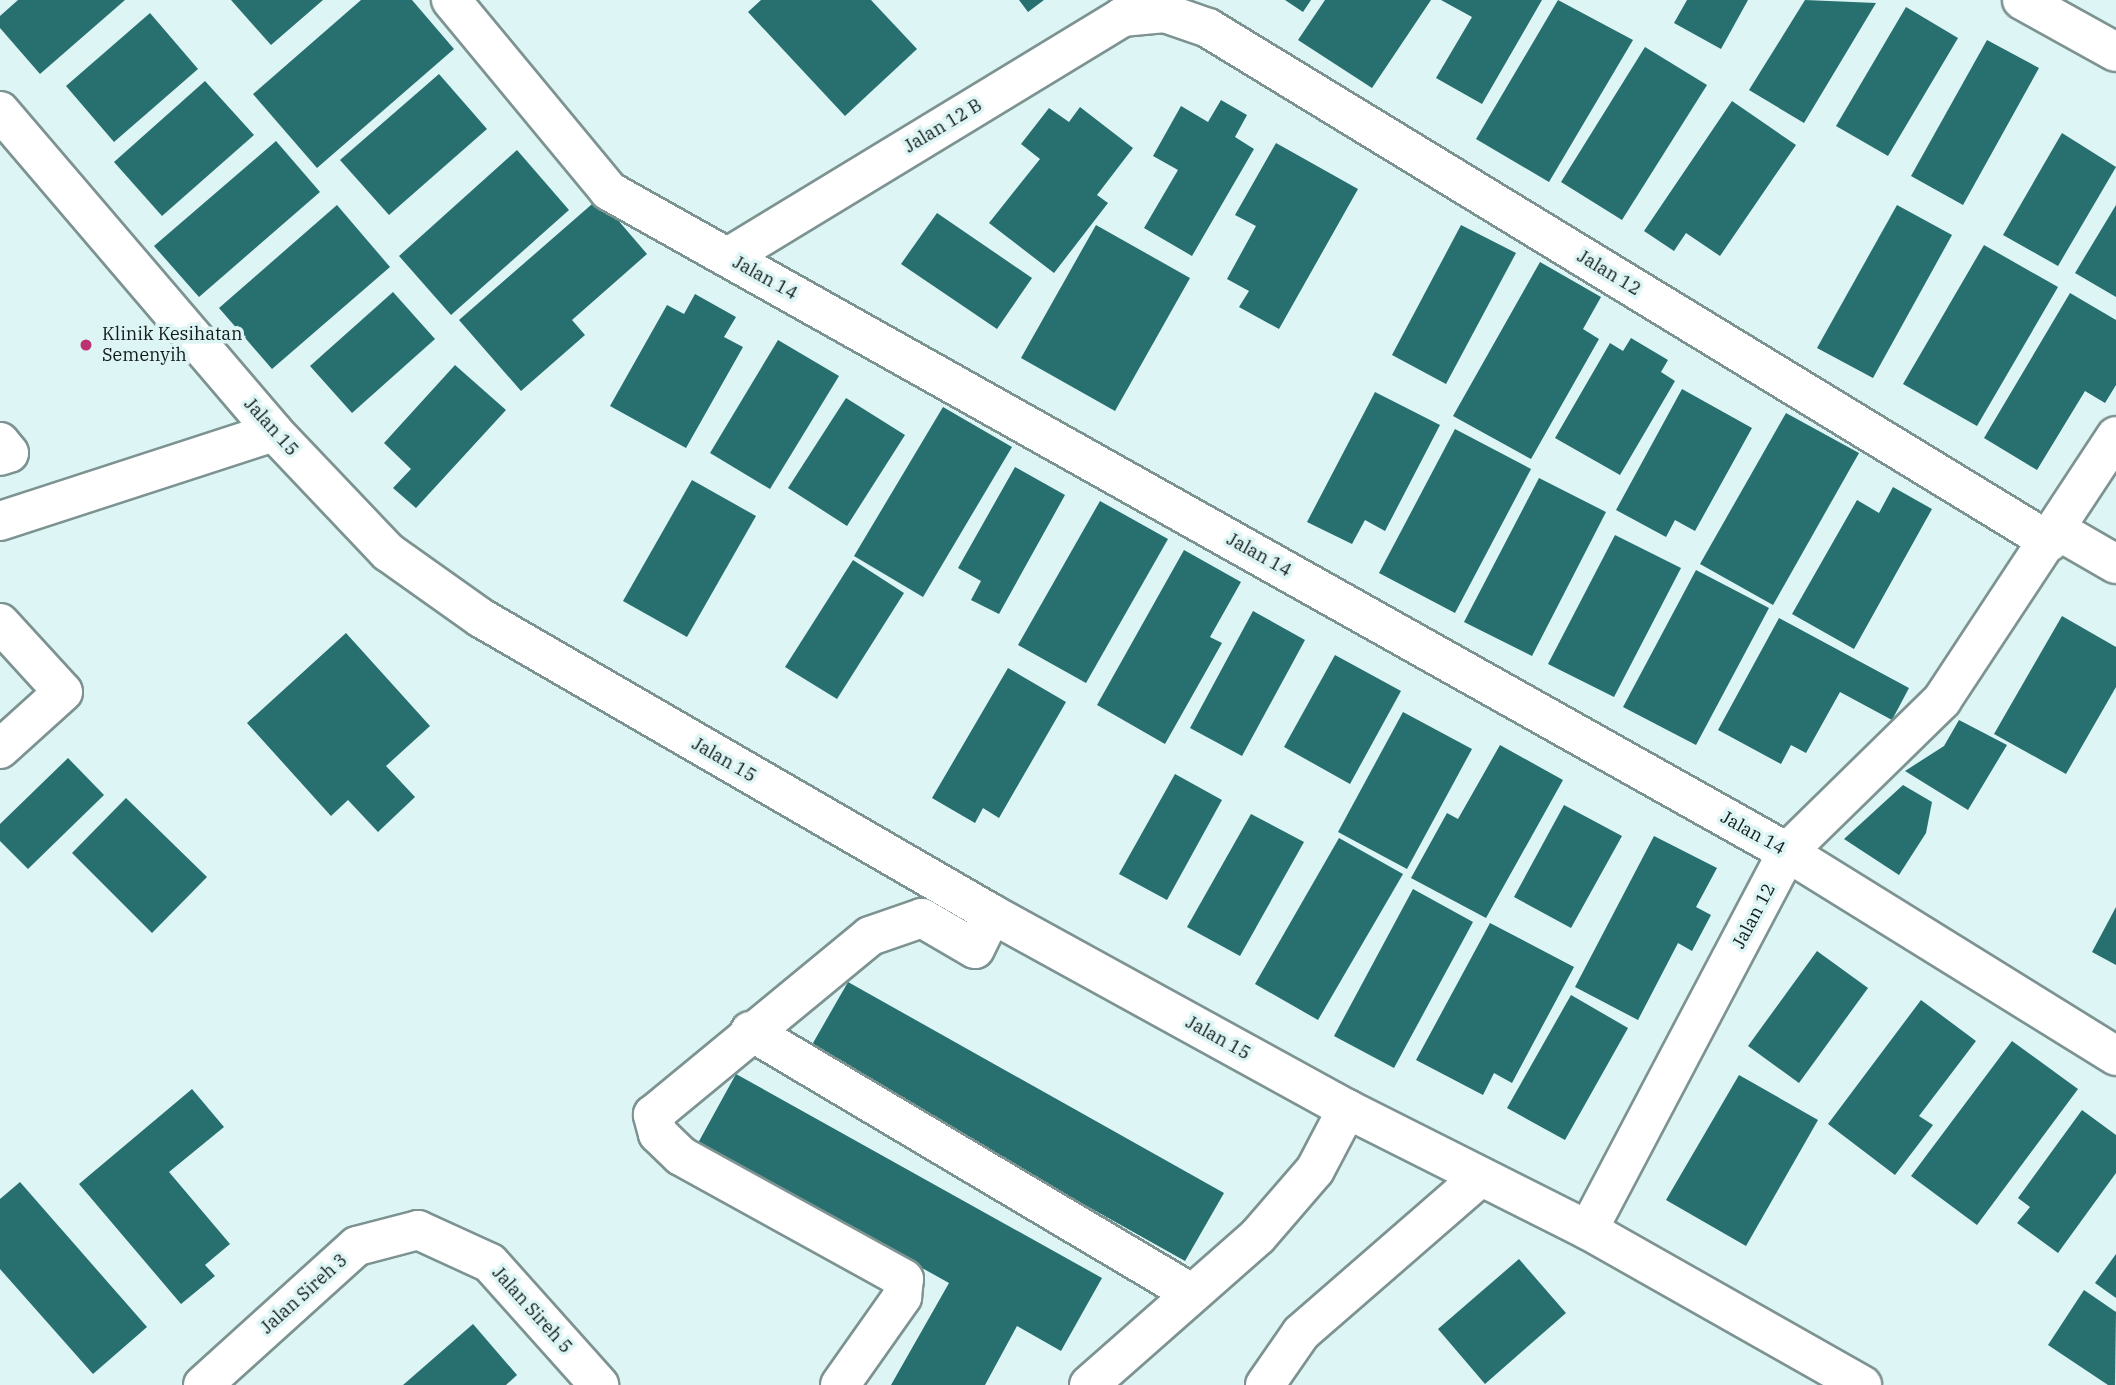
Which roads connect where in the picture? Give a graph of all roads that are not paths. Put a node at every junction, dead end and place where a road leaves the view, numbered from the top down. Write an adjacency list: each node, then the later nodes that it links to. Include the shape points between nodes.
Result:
1 (451, 0): 6 (street, Jalan 14, via 609,191)
2 (2022, 0): 4 (street)
3 (1165, 13): 6 (street, Jalan 12 B, via 1122,17); 12 (street, Jalan 12, via 1208,28)
4 (2116, 52)
5 (0, 111): 7 (street, Jalan 15)
6 (728, 257): 16 (street, Jalan 14)
7 (274, 432): 11 (street); 17 (street, Jalan 15, via 388,552 481,618)
8 (2116, 436): 12 (street, Jalan 12)
9 (0, 442): 10 (street, via 9,453)
10 (0, 456)
11 (0, 521)
12 (2054, 536): 13 (street, Jalan 12); 16 (street, Jalan 12, via 1942,700)
13 (2116, 564)
14 (0, 623): 15 (street, via 63,692)
15 (0, 750)
16 (1787, 852): 19 (street, Jalan 14); 23 (street, Jalan 12)
17 (992, 914): 18 (street, via 975,948 922,918 870,936); 20 (street, Jalan 15)
18 (750, 1031): 24 (street); 27 (street, via 653,1115 658,1134 681,1156 905,1279 902,1297)
19 (2116, 1056)
20 (1347, 1109): 21 (street, Jalan 15); 24 (street, via 1315,1170 1258,1237)
21 (1479, 1178): 23 (street, Jalan 15); 29 (street, via 1301,1333)
22 (418, 1230): 25 (street, Jalan Sireh 3, via 357,1246); 26 (street, Jalan Sireh 5, via 490,1263)
23 (1588, 1230): 30 (street, Jalan 15)
24 (1191, 1293): 28 (street)
25 (203, 1385)
26 (599, 1385)
27 (840, 1385)
28 (1089, 1385)
29 (1265, 1385)
30 (1862, 1385)

